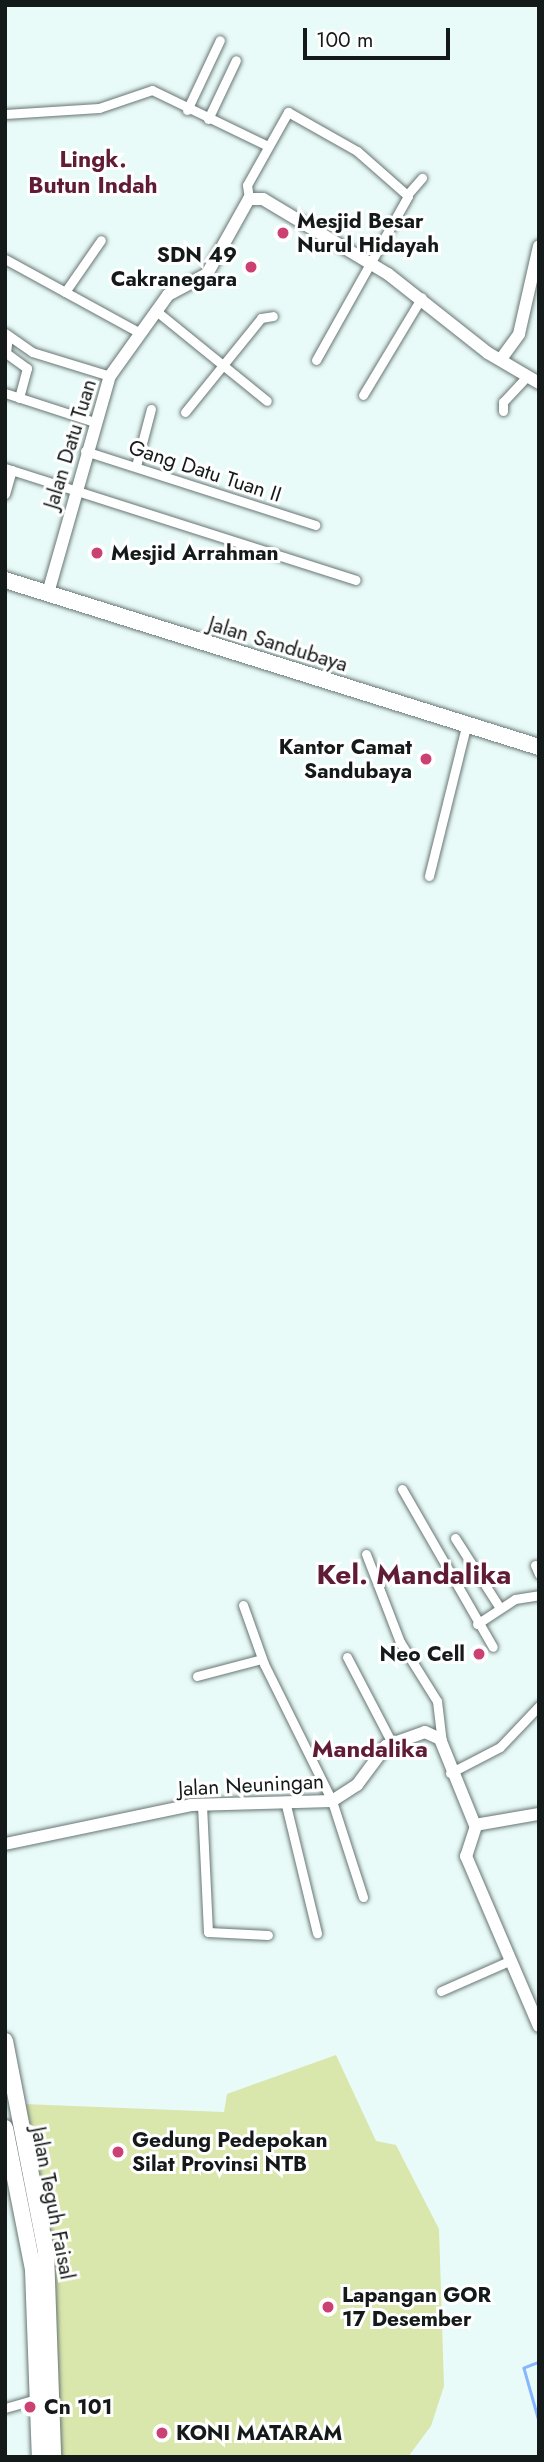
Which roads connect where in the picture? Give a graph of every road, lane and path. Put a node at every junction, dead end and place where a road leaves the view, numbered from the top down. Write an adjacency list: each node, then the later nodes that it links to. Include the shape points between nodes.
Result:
1 (220, 40): 3 (street)
2 (236, 60): 5 (street)
3 (187, 110): 4 (street, via 148,90 99,108); 5 (street)
4 (5, 114)
5 (208, 119): 6 (street)
6 (266, 145): 8 (street, via 285,113 343,142); 9 (street, via 247,185)
7 (422, 178): 8 (street)
8 (407, 195): 13 (street)
9 (249, 199): 13 (street, via 263,199); 16 (street, Jalan Datu Tuan, via 203,280 174,291)
10 (101, 240): 14 (street)
11 (539, 246): 21 (street, via 519,334)
12 (5, 259): 14 (street)
13 (373, 265): 15 (street); 20 (street)
14 (65, 292): 18 (street)
15 (422, 297): 21 (street); 27 (street)
16 (155, 310): 18 (street, Jalan Datu Tuan); 22 (street)
17 (273, 316): 22 (street, via 261,318)
18 (140, 332): 23 (street, Jalan Datu Tuan)
19 (7, 334): 23 (street, via 32,352); 28 (street, via 6,353 27,368)
20 (316, 359)
21 (501, 359): 24 (street)
22 (224, 366): 29 (street); 32 (street)
23 (110, 376): 33 (street, Jalan Datu Tuan)
24 (525, 378): 25 (street); 31 (street, via 503,402)
25 (539, 383)
26 (5, 393): 28 (street)
27 (363, 395)
28 (19, 398): 33 (street)
29 (267, 401)
30 (151, 410): 35 (street)
31 (503, 411)
32 (185, 412)
33 (94, 422): 34 (street, Jalan Datu Tuan)
34 (85, 451): 35 (street, Gang Datu Tuan II); 37 (street, Jalan Datu Tuan)
35 (136, 466): 39 (street, Gang Datu Tuan II)
36 (9, 469): 37 (street); 38 (street)
37 (75, 490): 41 (street); 42 (street, Jalan Datu Tuan)
38 (5, 494)
39 (315, 525)
40 (5, 580): 42 (highway, Jalan Sandubaya)
41 (356, 580)
42 (48, 593): 43 (highway, Jalan Sandubaya)
43 (466, 726): 44 (highway, Jalan Sandubaya); 45 (street)
44 (539, 747)
45 (429, 876)
46 (402, 1489): 52 (street)
47 (455, 1538): 51 (street)
48 (366, 1554): 59 (street, via 400,1642 437,1701)
49 (539, 1595): 51 (street)
50 (243, 1605): 55 (street)
51 (500, 1608): 52 (street)
52 (477, 1624): 53 (street)
53 (493, 1647)
54 (347, 1657): 58 (street)
55 (261, 1658): 56 (street); 61 (street)
56 (197, 1676)
57 (539, 1706): 60 (street, via 500,1747)
58 (392, 1743): 59 (street, via 429,1732); 61 (street, Jalan Neuningan, via 357,1785)
59 (442, 1743): 60 (street)
60 (450, 1773): 65 (street)
61 (332, 1801): 63 (street, Jalan Neuningan); 67 (street)
62 (202, 1805): 63 (street, Jalan Neuningan); 66 (street, Jalan Neuningan); 69 (street, via 208,1932)
63 (286, 1805): 68 (street)
64 (539, 1814): 65 (street)
65 (476, 1826): 70 (street, via 466,1856)
66 (5, 1844)
67 (363, 1896)
68 (317, 1933)
69 (268, 1935)
70 (509, 1961): 71 (street); 72 (street)
71 (441, 1991)
72 (539, 2026)
73 (5, 2041): 75 (highway, Jalan Teguh Faisal, via 46,2252)
74 (5, 2128): 75 (highway, Jalan Teguh Faisal)
75 (42, 2313): 76 (highway, Jalan Teguh Faisal)
76 (46, 2397): 77 (street); 78 (highway, Jalan Teguh Faisal); 79 (highway, Jalan Teguh Faisal)
77 (5, 2408)
78 (40, 2457)
79 (53, 2457)

